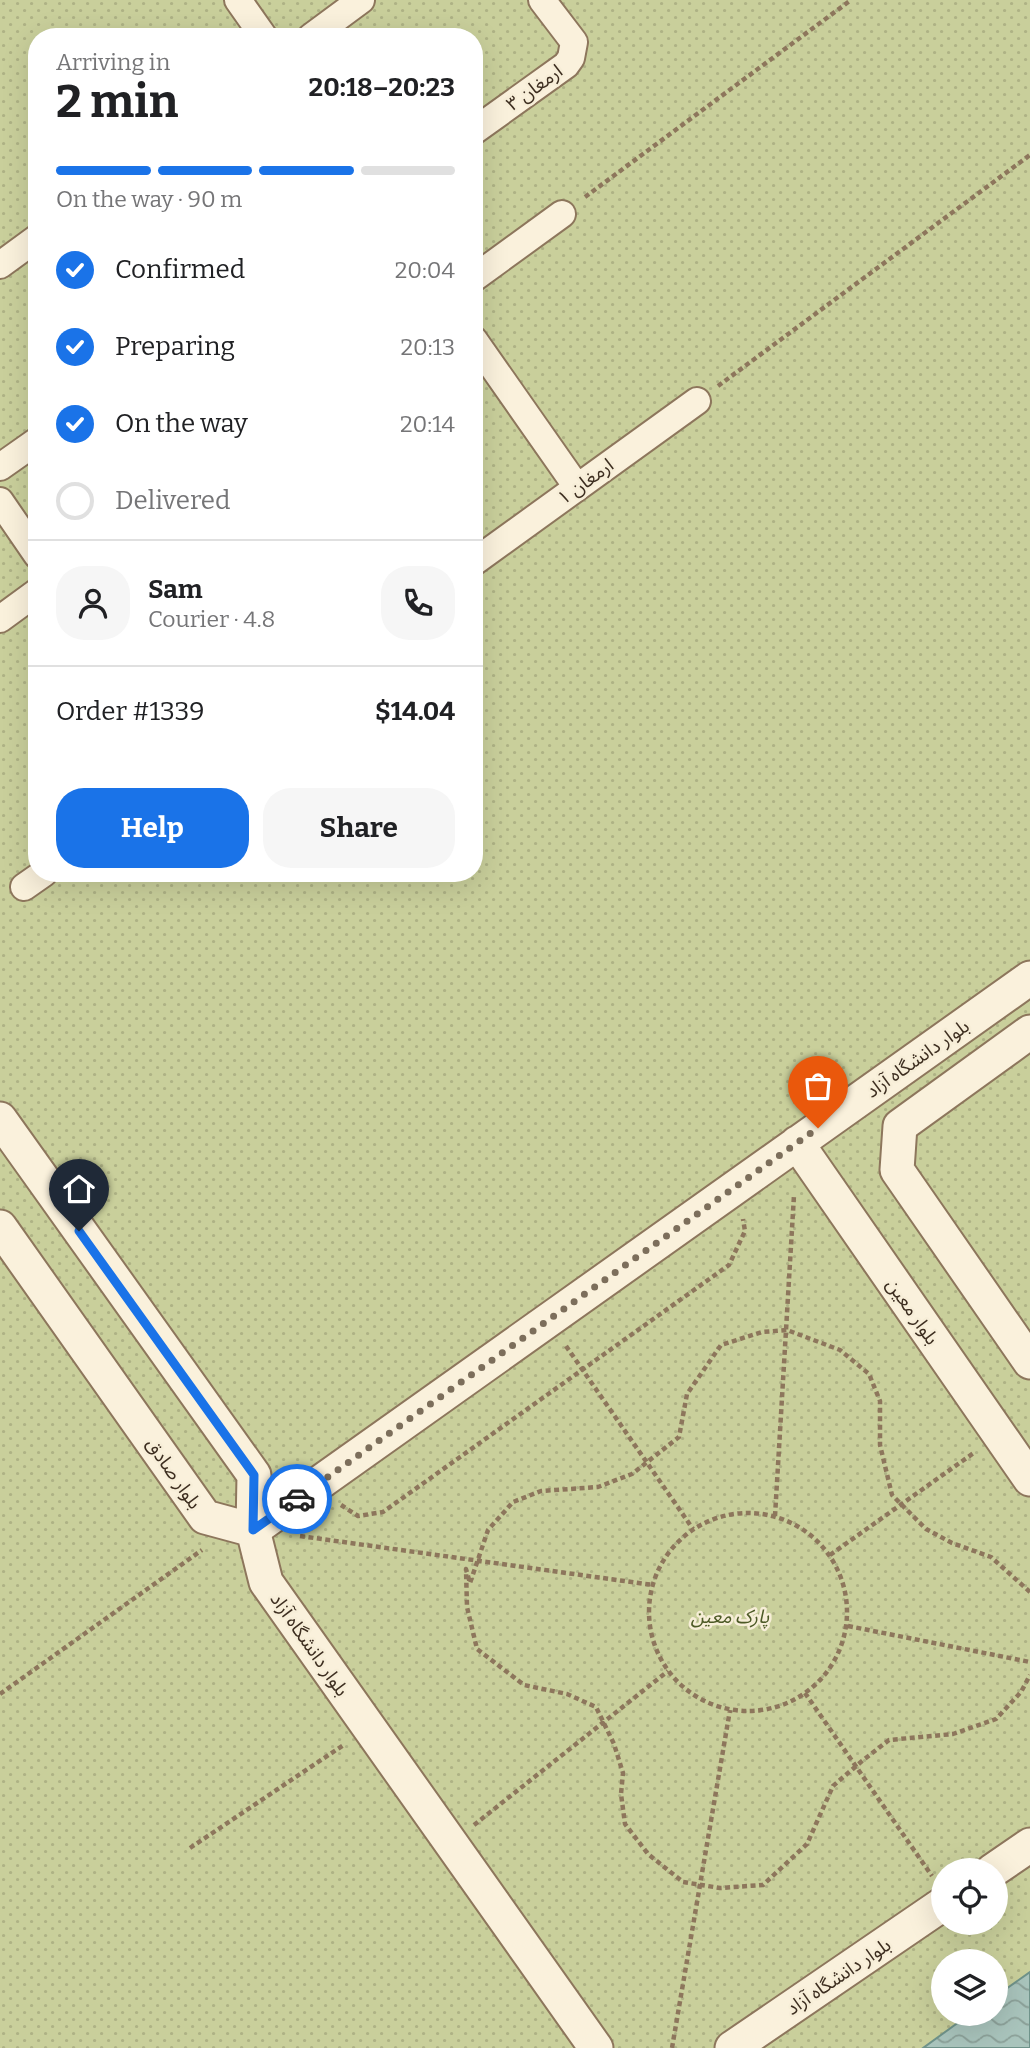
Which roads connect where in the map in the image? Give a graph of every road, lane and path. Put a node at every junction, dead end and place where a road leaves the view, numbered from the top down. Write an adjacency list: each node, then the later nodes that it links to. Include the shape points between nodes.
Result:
1 (238, 0): 5 (street)
2 (361, 0): 6 (street)
3 (542, 0): 7 (street, ارمغان ۳, via 574,42 572,58)
4 (851, 0): 9 (path)
5 (258, 28)
6 (323, 28)
7 (483, 125)
8 (1030, 155): 14 (path)
9 (562, 214): 12 (street)
10 (28, 245): 11 (street)
11 (0, 265)
12 (483, 271)
13 (483, 353): 17 (street)
14 (697, 401): 17 (street, ارمغان ۱)
15 (28, 447): 16 (street)
16 (0, 467)
17 (577, 487): 20 (street, ارمغان ۱)
18 (0, 501): 19 (street)
19 (28, 542)
20 (483, 555)
21 (28, 599): 22 (street)
22 (0, 619)
23 (1030, 978): 26 (street, بلوار دانشگاه آزاد)
24 (1030, 1032): 31 (street, via 900,1126 897,1170)
25 (0, 1119): 39 (street, via 254,1475)
26 (797, 1143): 27 (street, بلوار دانشگاه آزاد); 30 (path); 33 (street, بلوار معین)
27 (739, 1184): 29 (street, بلوار دانشگاه آزاد); 32 (path, via 744,1231 729,1265)
28 (0, 1227): 39 (street, بلوار صادق, via 205,1517)
29 (548, 1320): 32 (path); 36 (street, بلوار دانشگاه آزاد)
30 (787, 1330): 34 (path, via 762,1332 721,1345 687,1394 679,1437); 37 (path, via 840,1350 869,1374 880,1401 880,1446 892,1495); 38 (path)
31 (1030, 1362)
32 (582, 1369): 34 (path); 36 (path, via 383,1512 358,1516)
33 (999, 1435): 35 (street, بلوار معین); 37 (path)
34 (646, 1461): 40 (path); 42 (path, via 632,1474 598,1487 541,1492 513,1502 488,1530)
35 (1030, 1479)
36 (314, 1486): 39 (street, بلوار دانشگاه آزاد)
37 (902, 1504): 41 (path); 44 (path, via 926,1529 991,1557)
38 (775, 1516): 40 (path, via 729,1513); 41 (path, via 792,1521 818,1539)
39 (245, 1527): 42 (path); 50 (path); 53 (street, بلوار دانشگاه آزاد, via 266,1582)
40 (693, 1529): 43 (path, via 671,1548)
41 (830, 1555): 45 (path, via 847,1595)
42 (478, 1560): 43 (path); 52 (path, via 470,1583 466,1569 467,1607 477,1649 524,1685 567,1694 596,1707)
43 (653, 1585): 47 (path, via 648,1612 654,1645)
44 (1030, 1592)
45 (848, 1626): 46 (path); 49 (path, via 838,1657)
46 (1030, 1662)
47 (668, 1671): 51 (path, via 696,1697); 52 (path)
48 (1030, 1675): 54 (path, via 996,1719 953,1734 889,1740)
49 (805, 1693): 51 (path, via 762,1711); 54 (path)
50 (0, 1694)
51 (730, 1710): 60 (path)
52 (604, 1723): 55 (path); 60 (path, via 623,1773 625,1824 648,1854 683,1882)
53 (369, 1728): 55 (street, بلوار دانشگاه آزاد); 57 (path)
54 (856, 1766): 59 (path); 60 (path, via 833,1786 807,1844 763,1885)
55 (450, 1844): 62 (street, بلوار دانشگاه آزاد)
56 (1030, 1845): 58 (street)
57 (190, 1848)
58 (1008, 1860)
59 (931, 1881)
60 (700, 1885): 63 (path)
61 (931, 1899): 64 (street, بلوار دانشگاه آزاد)
62 (596, 2048)
63 (672, 2048)
64 (732, 2048)

